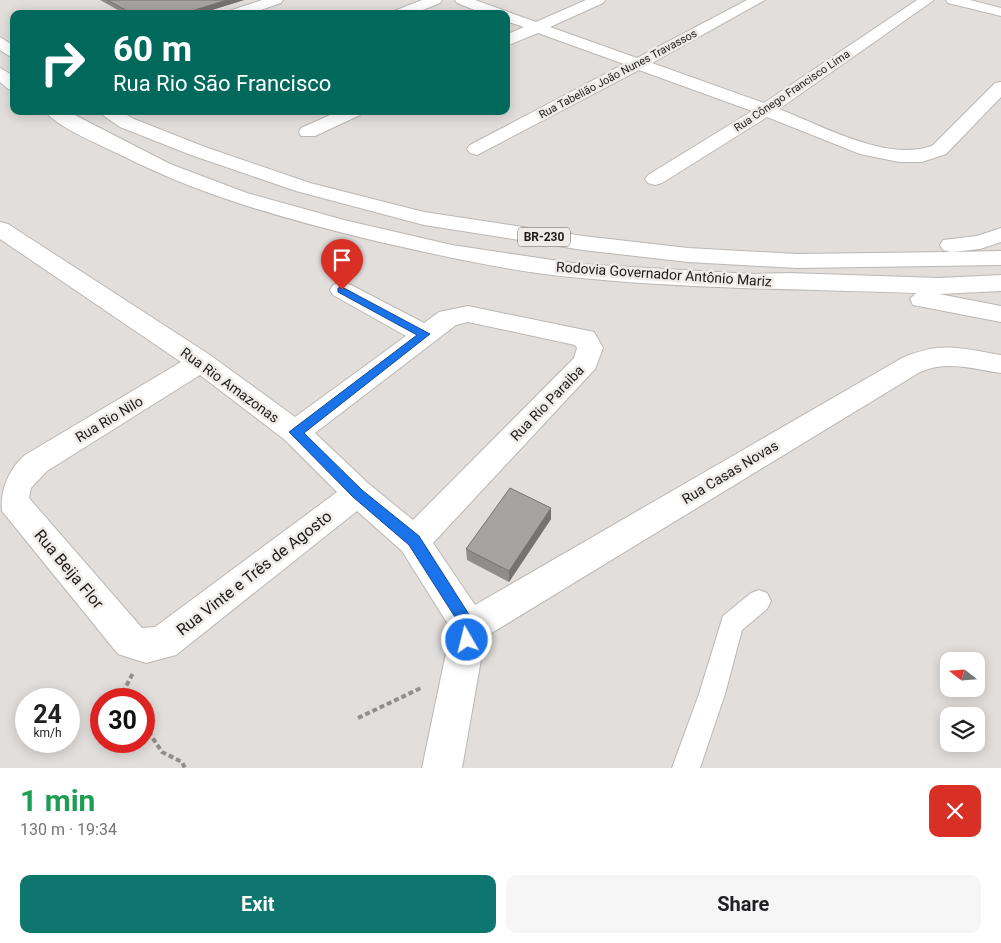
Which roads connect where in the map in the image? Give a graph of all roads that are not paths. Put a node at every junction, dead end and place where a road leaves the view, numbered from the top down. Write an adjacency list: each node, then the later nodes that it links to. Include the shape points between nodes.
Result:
1 (276, 0): 8 (main road)
2 (435, 0): 9 (main road)
3 (462, 0): 10 (main road)
4 (598, 0): 13 (main road)
5 (758, 0): 17 (main road, Rua Tabelião João Nunes Travassos)
6 (927, 0): 21 (main road, Rua Cônego Francisco Lima)
7 (953, 0): 11 (main road)
8 (246, 10)
9 (409, 10)
10 (488, 10)
11 (1001, 12)
12 (510, 18): 13 (main road)
13 (536, 28): 14 (main road); 17 (main road)
14 (510, 39)
15 (0, 42): 16 (main road)
16 (10, 51)
17 (636, 64): 21 (main road); 26 (main road, Rua Tabelião João Nunes Travassos)
18 (0, 73): 19 (main road)
19 (10, 82)
20 (1001, 87): 21 (main road, via 932,154 899,156 867,150)
21 (766, 110): 27 (main road, Rua Cônego Francisco Lima)
22 (60, 115): 32 (main road, Rodovia Governador Antônio Mariz / BR-230, via 163,168 240,197 338,225 452,252 580,271)
23 (113, 115): 31 (main road, Rodovia Governador Antônio Mariz / BR-230, via 198,152 303,187 424,218 583,243 688,255)
24 (345, 115): 25 (main road)
25 (308, 132)
26 (477, 149)
27 (655, 179)
28 (0, 229): 37 (main road, Rua Rio Amazonas)
29 (1001, 235): 31 (main road, via 980,242)
30 (1001, 258): 31 (main road, Rodovia Governador Antônio Mariz / BR-230)
31 (797, 260)
32 (752, 282): 33 (main road, Rodovia Governador Antônio Mariz / BR-230, via 939,286); 35 (main road, via 903,296)
33 (1001, 283)
34 (342, 290): 36 (main road)
35 (1001, 314)
36 (425, 334): 39 (main road); 42 (main road, Rua Rio Paraiba, via 448,318 468,314 585,338 590,348 586,362)
37 (201, 362): 39 (main road, Rua Rio Amazonas); 40 (main road, Rua Rio Nilo, via 36,463)
38 (1001, 364): 44 (main road, Rua Casas Novas, via 948,356 929,357 911,365)
39 (296, 432): 41 (main road, Rua Rio Amazonas)
40 (20, 478): 45 (main road, Rua Beija Flor, via 13,491 13,502 131,642)
41 (358, 493): 42 (main road, Rua Rio Amazonas); 45 (main road, Rua Vinte e Três de Agosto, via 163,643)
42 (414, 541): 44 (main road, Rua Rio Amazonas)
43 (758, 601): 47 (lane, via 732,624)
44 (469, 627): 46 (main road)
45 (146, 646)
46 (442, 768)
47 (686, 768)

